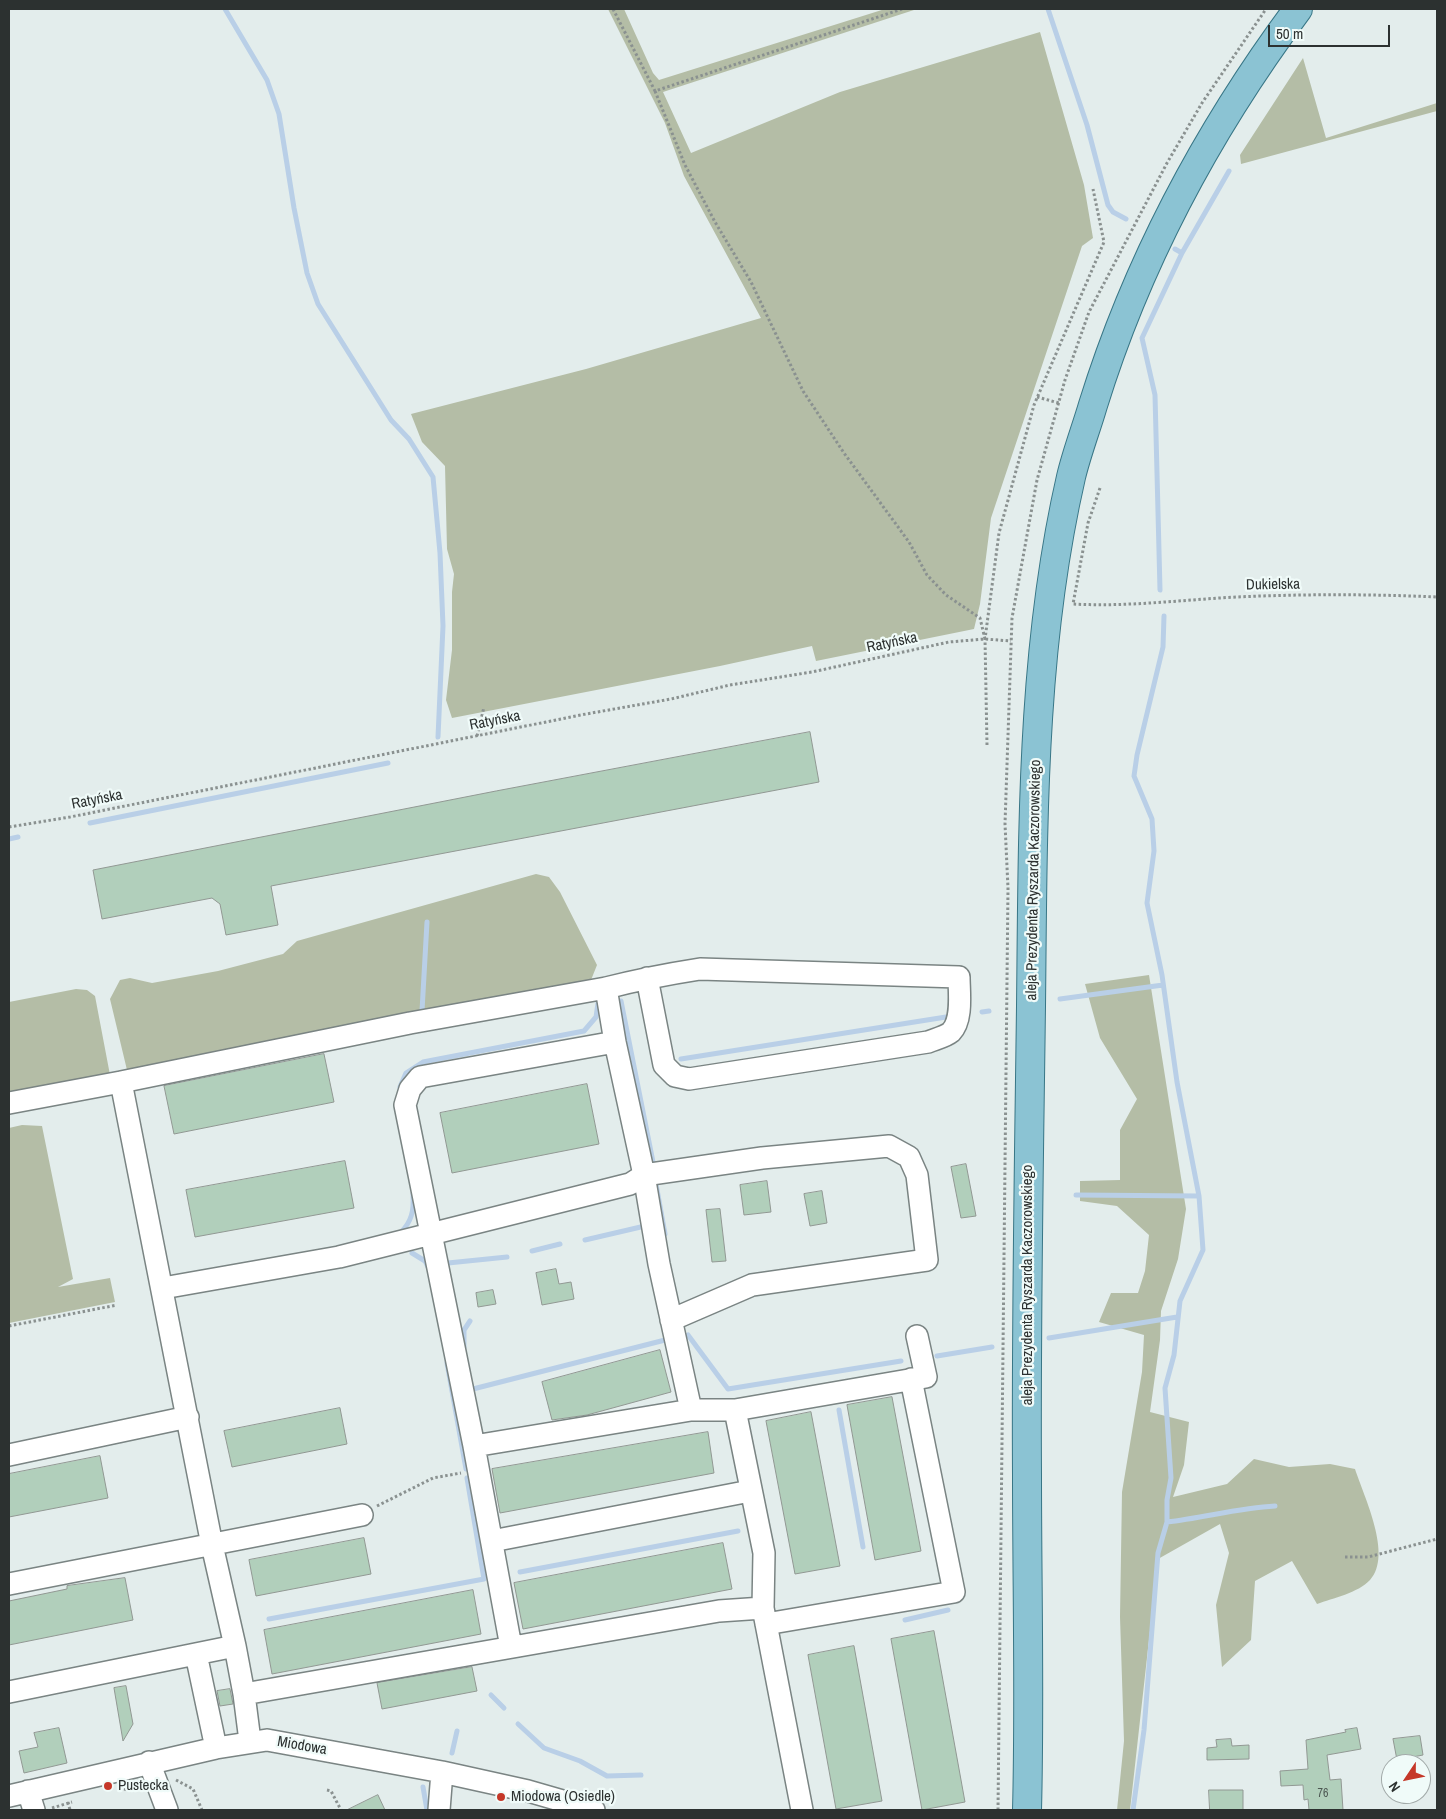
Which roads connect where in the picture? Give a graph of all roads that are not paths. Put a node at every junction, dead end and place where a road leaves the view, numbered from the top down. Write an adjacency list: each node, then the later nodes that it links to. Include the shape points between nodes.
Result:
1 (1298, 9): 38 (main road, aleja Prezydenta Ryszarda Kaczorowskiego, via 1219,123 1182,186 1140,278 1107,360 1072,473 1050,584 1038,695 1033,845 1026,1475)
2 (647, 978): 2 (street, via 700,969 960,977 959,1010 956,1026 950,1033 928,1042 689,1080 675,1076 664,1065); 3 (street)
3 (606, 988): 4 (street); 5 (street, via 410,1023)
4 (615, 1042): 7 (street); 8 (street, via 420,1077 410,1089 405,1105)
5 (121, 1082): 6 (street); 9 (street)
6 (9, 1103)
7 (644, 1175): 8 (street, via 630,1184); 10 (street); 10 (street, via 762,1158 889,1146 909,1157 918,1175 927,1260 752,1284)
8 (431, 1234): 9 (street, via 338,1257); 17 (street)
9 (163, 1288): 15 (street)
10 (671, 1320): 13 (street)
11 (917, 1336): 12 (street, via 926,1377)
12 (911, 1379): 14 (street); 23 (street, via 954,1592)
13 (691, 1410): 14 (street); 17 (street)
14 (735, 1410): 18 (street)
15 (188, 1417): 16 (street); 21 (street)
16 (9, 1454)
17 (476, 1456): 20 (street)
18 (750, 1491): 20 (street); 23 (street, via 764,1553)
19 (362, 1515): 21 (street)
20 (492, 1541): 25 (street)
21 (212, 1544): 22 (street); 24 (street)
22 (9, 1584)
23 (764, 1616): 25 (street, via 719,1611); 37 (street)
24 (235, 1646): 26 (street); 28 (street)
25 (511, 1647): 28 (street)
26 (196, 1654): 27 (street); 30 (street)
27 (9, 1692)
28 (244, 1694): 29 (street)
29 (250, 1741): 30 (street, Miodowa); 32 (street, Miodowa, via 268,1740)
30 (216, 1748): 31 (street, Miodowa)
31 (149, 1762): 33 (street, Miodowa); 34 (street)
32 (442, 1772): 35 (street); 36 (street, Miodowa)
33 (23, 1799)
34 (167, 1810)
35 (439, 1810)
36 (594, 1810)
37 (802, 1810)
38 (1027, 1810)

